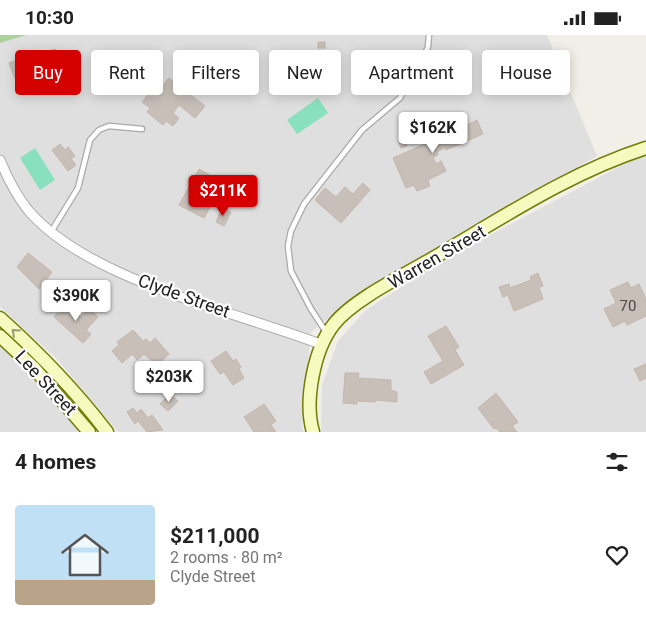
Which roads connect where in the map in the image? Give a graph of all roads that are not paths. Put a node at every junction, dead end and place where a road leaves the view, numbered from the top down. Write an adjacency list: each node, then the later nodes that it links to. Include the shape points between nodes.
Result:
1 (429, 35): 8 (lane, via 428,47 400,98 362,130 304,204 291,231 288,252 293,277)
2 (142, 129): 5 (lane, via 109,126 99,130 90,140 78,188)
3 (646, 148): 8 (street, Warren Street, via 582,173 397,279 345,313)
4 (0, 160): 5 (street, Clyde Street, via 28,210)
5 (51, 232): 8 (street, Clyde Street, via 86,255 178,295)
6 (0, 318): 10 (street, Lee Street, one-way to 6, via 72,388)
7 (0, 336): 9 (street, Lee Street, via 33,367)
8 (325, 339): 11 (street, Warren Street, via 311,382 309,407)
9 (90, 432)
10 (107, 432)
11 (313, 432)

